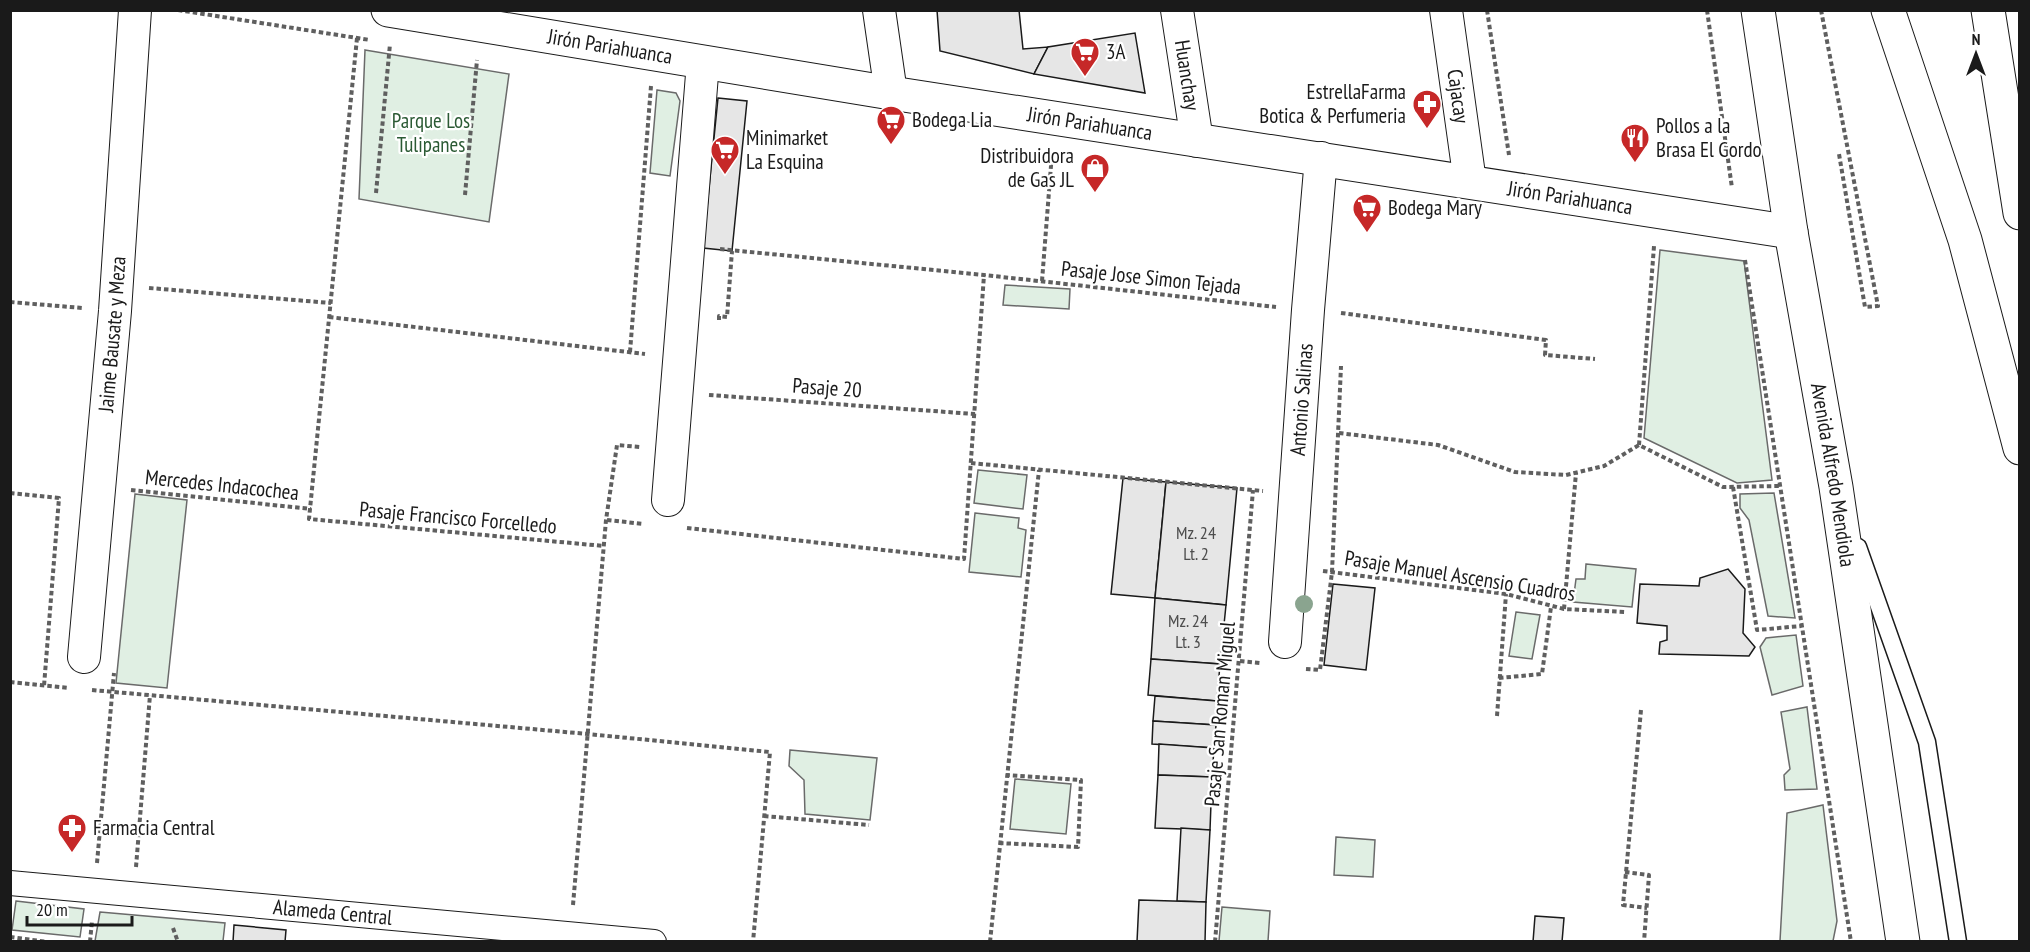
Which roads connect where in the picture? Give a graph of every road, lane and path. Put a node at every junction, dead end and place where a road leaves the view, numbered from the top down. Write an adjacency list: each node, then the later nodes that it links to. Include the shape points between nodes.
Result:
1 (135, 10): 35 (street, Jaime Bausate y Meza)
2 (388, 10): 15 (main road, Jirón Pariahuanca)
3 (879, 10): 17 (street)
4 (1177, 10): 18 (street, Huanchay)
5 (1446, 10): 23 (street, Cajacay)
6 (1487, 10): 22 (path)
7 (1707, 10): 24 (path)
8 (1758, 10): 28 (main road, Avenida Alfredo Mendiola)
9 (1821, 10): 20 (path, via 1878,306 1865,307)
10 (1888, 10): 51 (main road, via 1965,240)
11 (1988, 10): 27 (main road)
12 (357, 38): 37 (path)
13 (390, 43): 25 (path)
14 (478, 56): 26 (path)
15 (703, 62): 17 (main road, Jirón Pariahuanca); 30 (street)
16 (652, 83): 41 (path)
17 (891, 93): 18 (main road, Jirón Pariahuanca)
18 (1197, 141): 21 (main road, Jirón Pariahuanca)
19 (1052, 146): 34 (path)
20 (1839, 154)
21 (1321, 158): 23 (main road, Jirón Pariahuanca); 38 (street, Antonio Salinas)
22 (1510, 159)
23 (1470, 182): 28 (main road, Jirón Pariahuanca)
24 (1732, 188)
25 (376, 192)
26 (465, 195)
27 (2019, 213)
28 (1791, 232): 57 (main road, Avenida Alfredo Mendiola)
29 (1655, 243): 49 (path)
30 (688, 246): 31 (path, Pasaje Jose Simon Tejada); 45 (street)
31 (732, 251): 33 (path, Pasaje Jose Simon Tejada); 40 (path, via 727,317 719,316)
32 (1744, 257): 55 (path)
33 (984, 275): 34 (path, Pasaje Jose Simon Tejada); 47 (path)
34 (1042, 282): 38 (path, Pasaje Jose Simon Tejada)
35 (116, 298): 36 (path); 37 (path); 75 (street, Jaime Bausate y Meza)
36 (10, 302)
37 (331, 303): 39 (path)
38 (1308, 310): 43 (path, Pasaje Jose Simon Tejada, via 1546,340 1545,355); 68 (street, Antonio Salinas)
39 (329, 317): 41 (path); 63 (path)
40 (718, 326)
41 (630, 352): 42 (path)
42 (654, 355)
43 (1595, 359)
44 (712, 385): 46 (path)
45 (676, 392): 46 (path, Pasaje 20); 62 (street)
46 (711, 395): 47 (path, Pasaje 20)
47 (975, 414): 52 (path)
48 (1339, 433): 54 (path, via 1438,446 1515,472)
49 (1639, 446): 54 (path, via 1604,466); 56 (path, via 1723,487)
50 (644, 447): 64 (path, via 617,446)
51 (2019, 448)
52 (971, 464): 53 (path); 66 (path, via 964,559)
53 (1039, 470): 59 (path); 87 (path)
54 (1576, 472): 71 (path)
55 (1779, 486): 56 (path); 73 (path)
56 (1733, 487): 73 (path, via 1757,630)
57 (1836, 487): 106 (main road, Avenida Alfredo Mendiola); 107 (lane, via 1927,742)
58 (131, 490): 63 (path, Mercedes Indacochea)
59 (1253, 490): 60 (path); 103 (path, Pasaje San Roman Miguel)
60 (1273, 492)
61 (10, 493): 79 (path, via 59,498)
62 (668, 500)
63 (310, 509): 67 (path, Pasaje Francisco Forcelledo, via 309,519)
64 (606, 520): 65 (path); 67 (path)
65 (649, 524)
66 (681, 527)
67 (604, 546): 86 (path)
68 (1290, 567): 69 (path, Pasaje Manuel Ascensio Cuadros); 74 (street, Antonio Salinas)
69 (1506, 594): 70 (path, Pasaje Manuel Ascensio Cuadros); 77 (path)
70 (1552, 607): 71 (path, Pasaje Manuel Ascensio Cuadros); 77 (path, via 1542,674)
71 (1564, 609): 72 (path, Pasaje Manuel Ascensio Cuadros)
72 (1625, 612)
73 (1801, 626): 105 (path)
74 (1285, 642)
75 (84, 657)
76 (115, 668): 82 (path)
77 (1499, 678): 85 (path)
78 (10, 682): 79 (path)
79 (44, 686): 80 (path)
80 (73, 689)
81 (83, 690): 82 (path)
82 (112, 692): 83 (path); 93 (path)
83 (150, 695): 86 (path); 94 (path)
84 (1641, 710): 91 (path)
85 (1497, 716)
86 (588, 734): 88 (path, via 770,752); 96 (path)
87 (1006, 775): 90 (path); 90 (path, via 1081,780 1078,847)
88 (764, 816): 89 (path); 101 (path)
89 (869, 825)
90 (999, 843): 102 (path)
91 (1625, 872): 95 (path, via 1623,905); 95 (path, via 1649,874)
92 (10, 883): 93 (street, Alameda Central)
93 (94, 891): 94 (street, Alameda Central); 99 (path)
94 (134, 894): 96 (street, Alameda Central)
95 (1647, 908): 104 (path)
96 (571, 933): 100 (street, Alameda Central)
97 (10, 937): 98 (path)
98 (48, 942)
99 (90, 942)
100 (654, 942)
101 (753, 942)
102 (990, 942)
103 (1215, 942)
104 (1644, 942)
105 (1851, 942)
106 (1903, 942)
107 (1958, 942)

